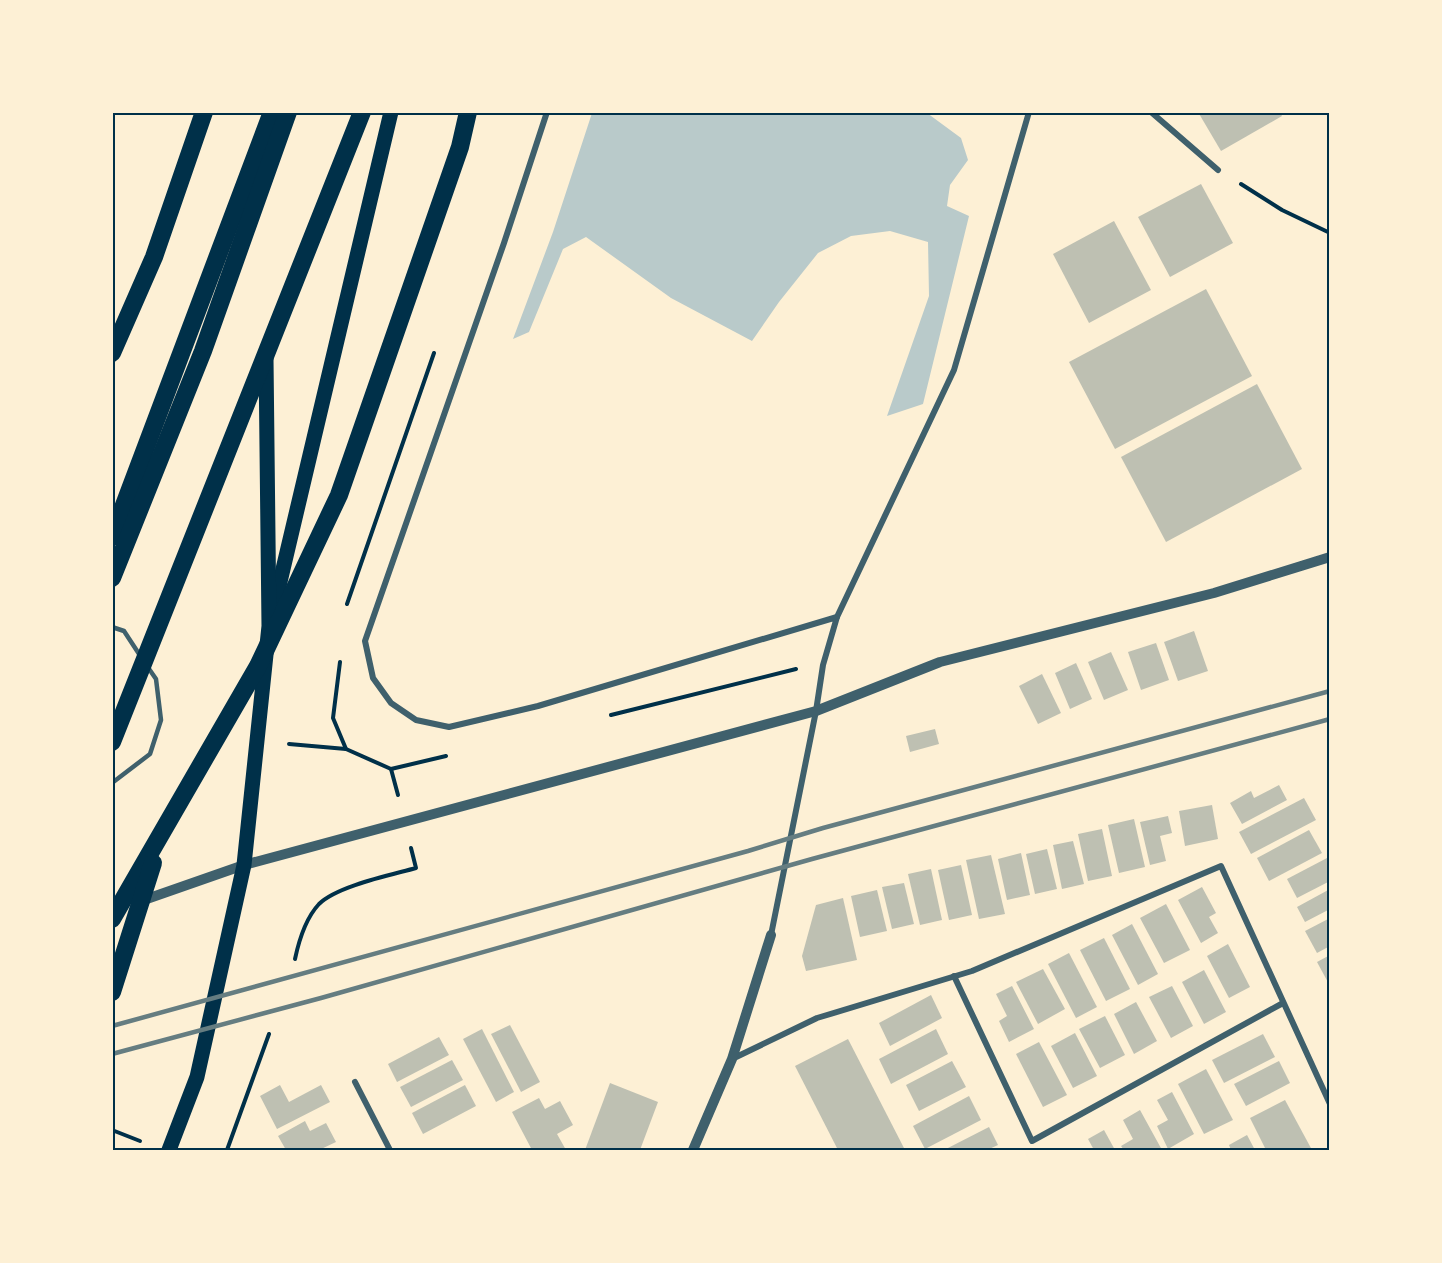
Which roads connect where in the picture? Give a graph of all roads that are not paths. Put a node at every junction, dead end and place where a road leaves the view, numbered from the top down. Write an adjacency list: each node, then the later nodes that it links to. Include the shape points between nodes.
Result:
1 (204, 112): 12 (highway, via 154,257)
2 (272, 112): 13 (highway)
3 (288, 112): 15 (highway, via 203,351)
4 (362, 112): 20 (highway)
5 (391, 112): 17 (main road)
6 (468, 112): 22 (highway, via 460,147 339,495 258,666)
7 (547, 112): 16 (street, via 365,641 373,678 392,703 416,720 449,727 538,706)
8 (1029, 112): 16 (street, via 954,370)
9 (1151, 112): 10 (street)
10 (1218, 170)
11 (265, 341): 17 (main road)
12 (112, 352)
13 (113, 536)
14 (1329, 557): 19 (street, via 1214,593 940,662)
15 (112, 578)
16 (837, 617): 19 (street, via 823,665)
17 (269, 626): 23 (main road)
18 (112, 627): 21 (lane, via 124,632 156,679 161,720 150,754)
19 (816, 711): 23 (street); 26 (street)
20 (112, 742)
21 (112, 783)
22 (163, 830): 25 (highway); 28 (highway)
23 (244, 865): 24 (street); 33 (main road, via 197,1077)
24 (112, 910)
25 (112, 919)
26 (771, 935): 30 (street)
27 (954, 976): 29 (street, via 1221,866); 29 (street, via 1032,1141); 30 (street, via 817,1017)
28 (112, 992)
29 (1283, 1003): 32 (street)
30 (732, 1059): 35 (street)
31 (355, 1082): 34 (street)
32 (1329, 1104)
33 (169, 1150)
34 (390, 1150)
35 (693, 1150)

